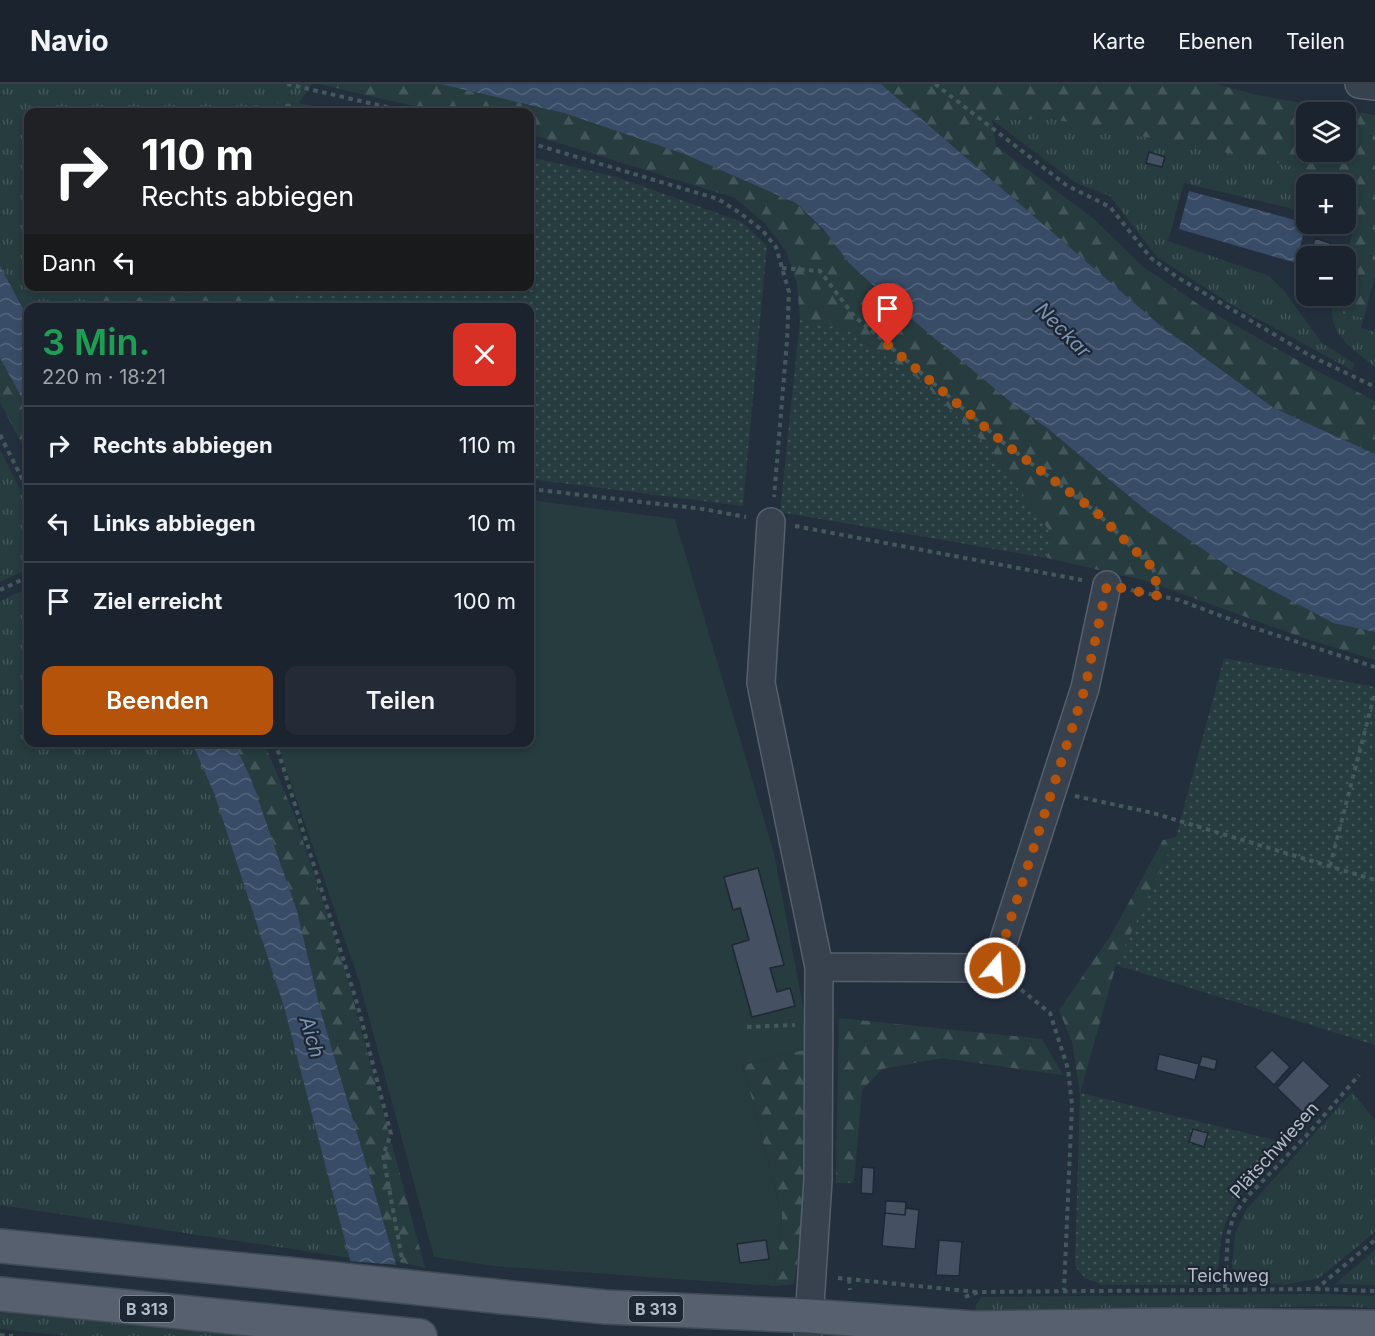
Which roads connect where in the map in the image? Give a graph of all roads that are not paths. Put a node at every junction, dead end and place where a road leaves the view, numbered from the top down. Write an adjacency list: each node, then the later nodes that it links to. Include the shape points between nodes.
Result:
1 (1359, 84): 2 (street)
2 (1375, 86)
3 (771, 522): 5 (street, via 761,683)
4 (1107, 585): 5 (street, via 1085,688 995,968)
5 (819, 967): 8 (street, via 818,1180)
6 (0, 1246): 8 (main road, B 313, bridge)
7 (0, 1294): 10 (main road, B 313)
8 (809, 1326): 9 (main road, B 313)
9 (1375, 1328)
10 (420, 1336)

